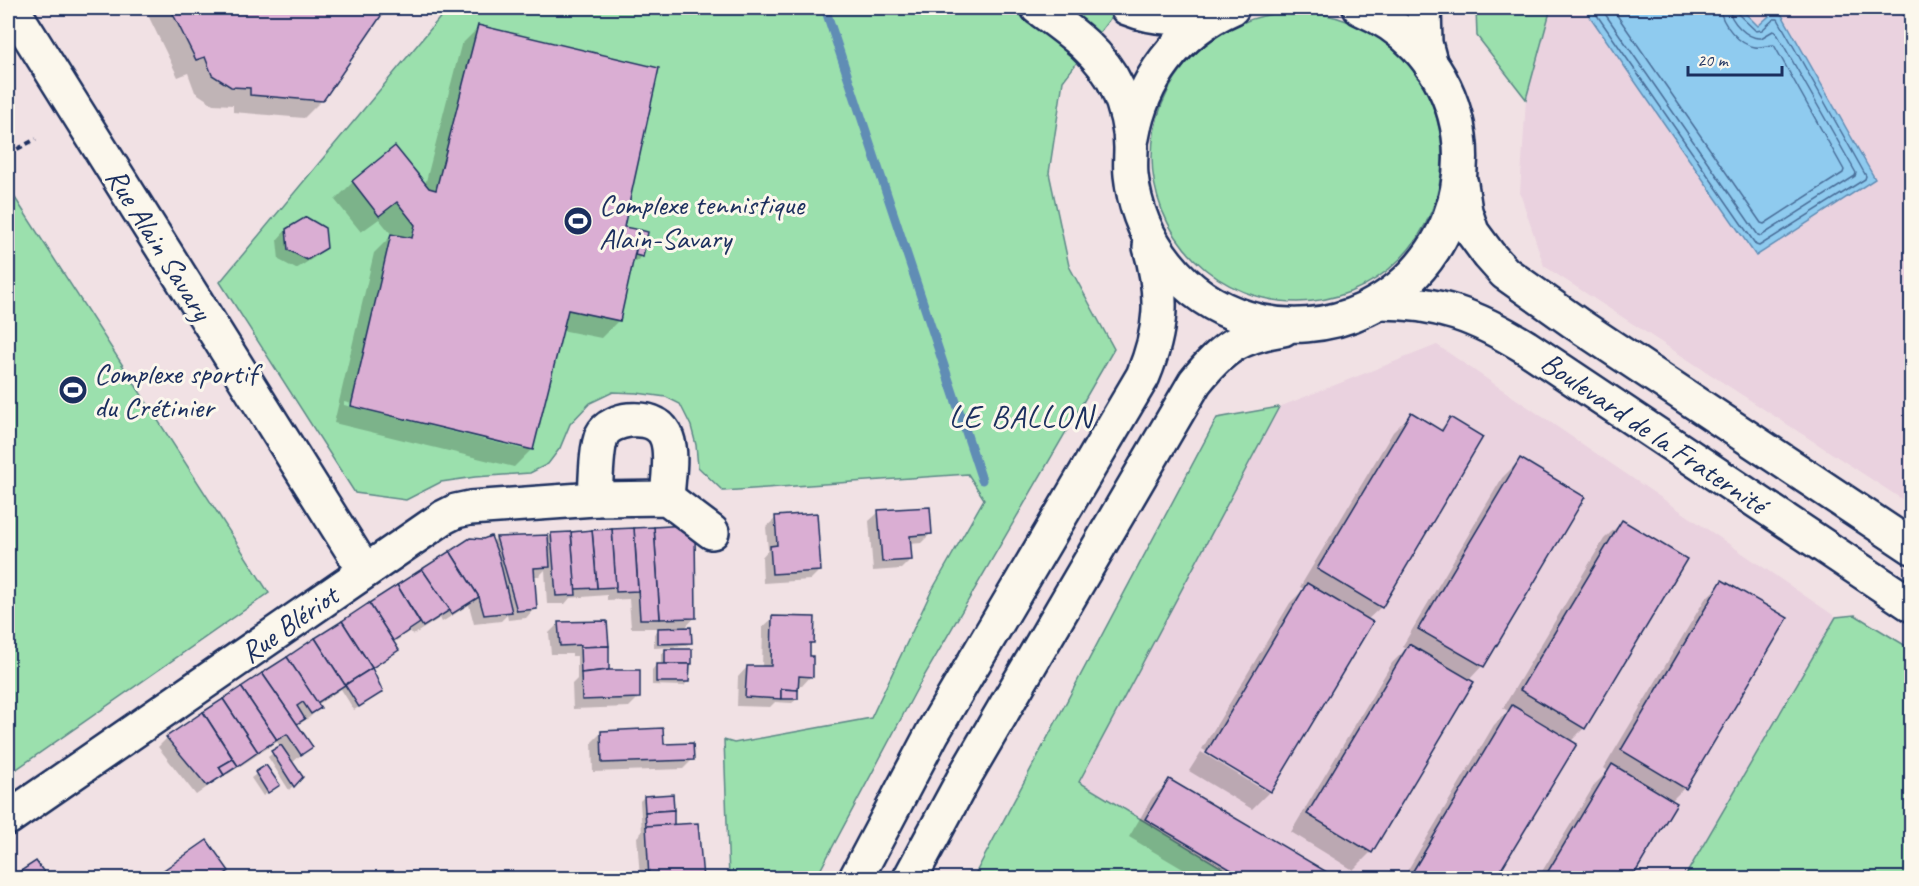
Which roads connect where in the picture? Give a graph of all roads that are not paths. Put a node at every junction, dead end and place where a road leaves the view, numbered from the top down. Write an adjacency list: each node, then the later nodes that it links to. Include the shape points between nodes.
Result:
1 (12, 8): 17 (main road, Rue Alain Savary)
2 (1038, 8): 8 (main road, via 1086,45 1116,85 1129,125)
3 (1126, 8): 6 (main road, via 1157,18)
4 (1360, 8): 7 (main road, via 1398,30)
5 (1424, 8): 7 (main road, via 1425,43)
6 (1224, 11): 8 (main road, via 1194,29 1157,69 1144,93)
7 (1431, 65): 9 (main road, via 1453,107 1461,155)
8 (1131, 146): 10 (main road, via 1135,201)
9 (1460, 179): 11 (main road, via 1455,204 1434,250 1401,288); 16 (main road, Boulevard de la Fraternité, via 1473,232 1505,273)
10 (1145, 228): 12 (main road, via 1175,274 1196,293 1246,318); 20 (main road, via 1160,287 1157,337 1143,376 933,732)
11 (1380, 302): 12 (main road, via 1355,315); 18 (main road, Boulevard de la Fraternité, via 1437,307 1500,331)
12 (1300, 326): 21 (main road, via 1249,336 1235,343 1195,382 966,774)
13 (667, 498): 14 (main road, Rue Blériot); 14 (main road, via 666,434 651,422 628,420 602,434); 15 (main road)
14 (595, 499): 17 (main road, Rue Blériot, via 456,511)
15 (712, 532)
16 (1911, 547)
17 (365, 571): 19 (main road, Rue Blériot)
18 (1911, 605)
19 (8, 818)
20 (856, 879)
21 (910, 879)

